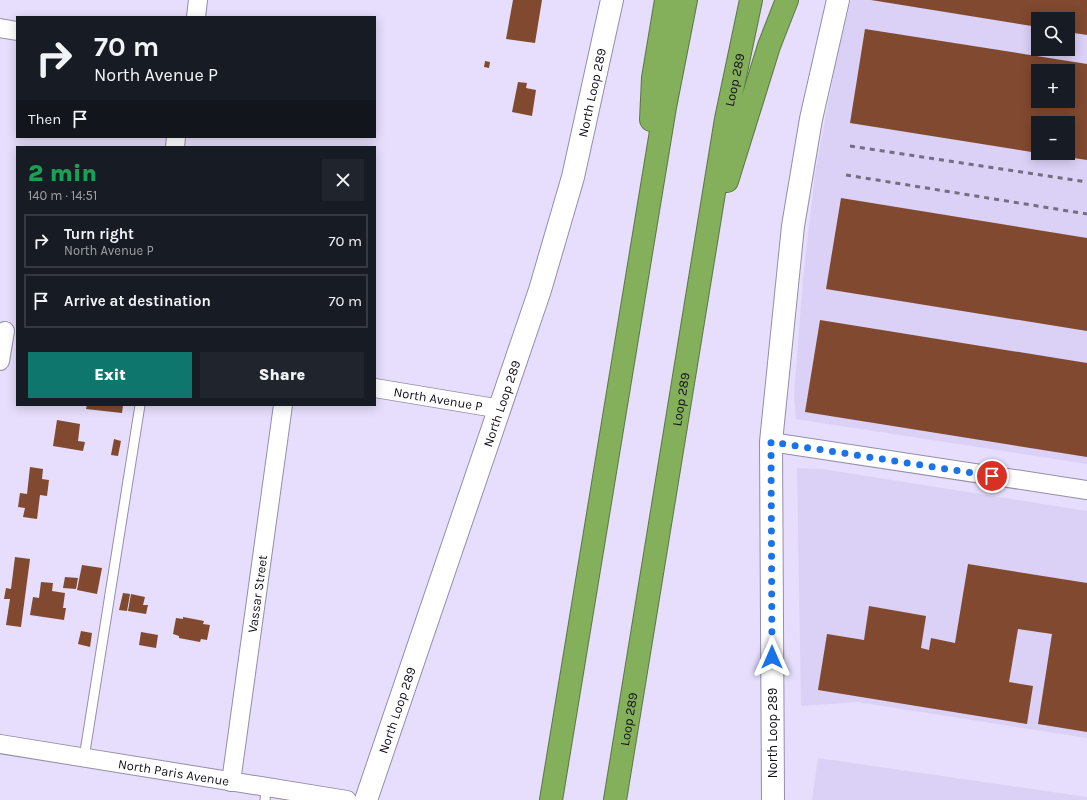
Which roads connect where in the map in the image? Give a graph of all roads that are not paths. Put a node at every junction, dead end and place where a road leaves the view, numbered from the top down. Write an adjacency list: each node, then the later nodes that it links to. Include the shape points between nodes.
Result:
1 (198, 0): 8 (street)
2 (612, 0): 18 (main road, North Loop 289, via 573,177)
3 (666, 0): 11 (highway, via 653,78)
4 (686, 0): 11 (highway)
5 (751, 0): 12 (highway, Loop 289, via 726,119)
6 (787, 0): 12 (highway, via 769,46)
7 (838, 0): 19 (main road, North Loop 289, via 811,119 793,226)
8 (196, 16)
9 (0, 28): 10 (street)
10 (16, 30)
11 (648, 205): 27 (highway)
12 (706, 244): 28 (highway, Loop 289)
13 (7, 332): 14 (street)
14 (0, 361)
15 (376, 388): 18 (street, North Avenue P)
16 (140, 406): 22 (lane)
17 (283, 406): 23 (street, Vassar Street)
18 (501, 409): 26 (main road, North Loop 289)
19 (771, 442): 20 (street); 29 (main road, North Loop 289)
20 (1087, 490)
21 (0, 744): 22 (street, North Paris Avenue)
22 (84, 758): 23 (street, North Paris Avenue)
23 (231, 782): 24 (street, North Paris Avenue)
24 (266, 794): 25 (street, North Paris Avenue)
25 (347, 800)
26 (366, 800)
27 (551, 800)
28 (616, 800)
29 (773, 800)

